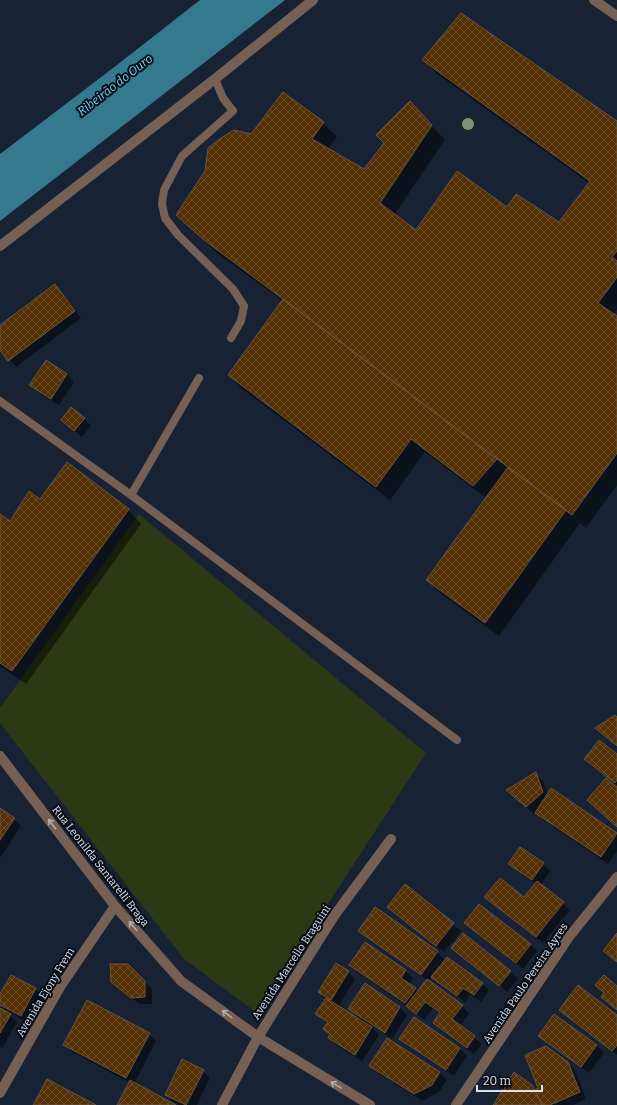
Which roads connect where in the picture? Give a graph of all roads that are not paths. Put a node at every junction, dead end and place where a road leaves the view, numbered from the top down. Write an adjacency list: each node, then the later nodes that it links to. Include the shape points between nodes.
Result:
1 (313, 0): 4 (street)
2 (594, 0): 3 (street)
3 (617, 16)
4 (215, 80): 5 (street); 6 (lane, via 223,98 233,111 182,156 164,190 162,204 169,224 233,289 244,306 241,321)
5 (0, 246)
6 (231, 338)
7 (199, 378): 9 (lane)
8 (0, 401): 9 (lane)
9 (131, 495): 10 (lane)
10 (457, 740)
11 (0, 756): 14 (street, Rua Leonilda Santarelli Braga, one-way to 11)
12 (391, 839): 15 (street, Avenida Marcello Braguini, via 334,916)
13 (617, 877): 19 (street, Avenida Paulo Pereira Ayres, via 569,937)
14 (115, 906): 15 (street, Rua Leonilda Santarelli Braga, one-way to 14, via 181,981); 16 (street, Avenida Ejony Frem, via 60,987)
15 (258, 1037): 17 (street, Avenida Marcello Braguini); 18 (street, Rua Leonilda Santarelli Braga, one-way to 15)
16 (0, 1093)
17 (222, 1105)
18 (370, 1105)
19 (456, 1105)

